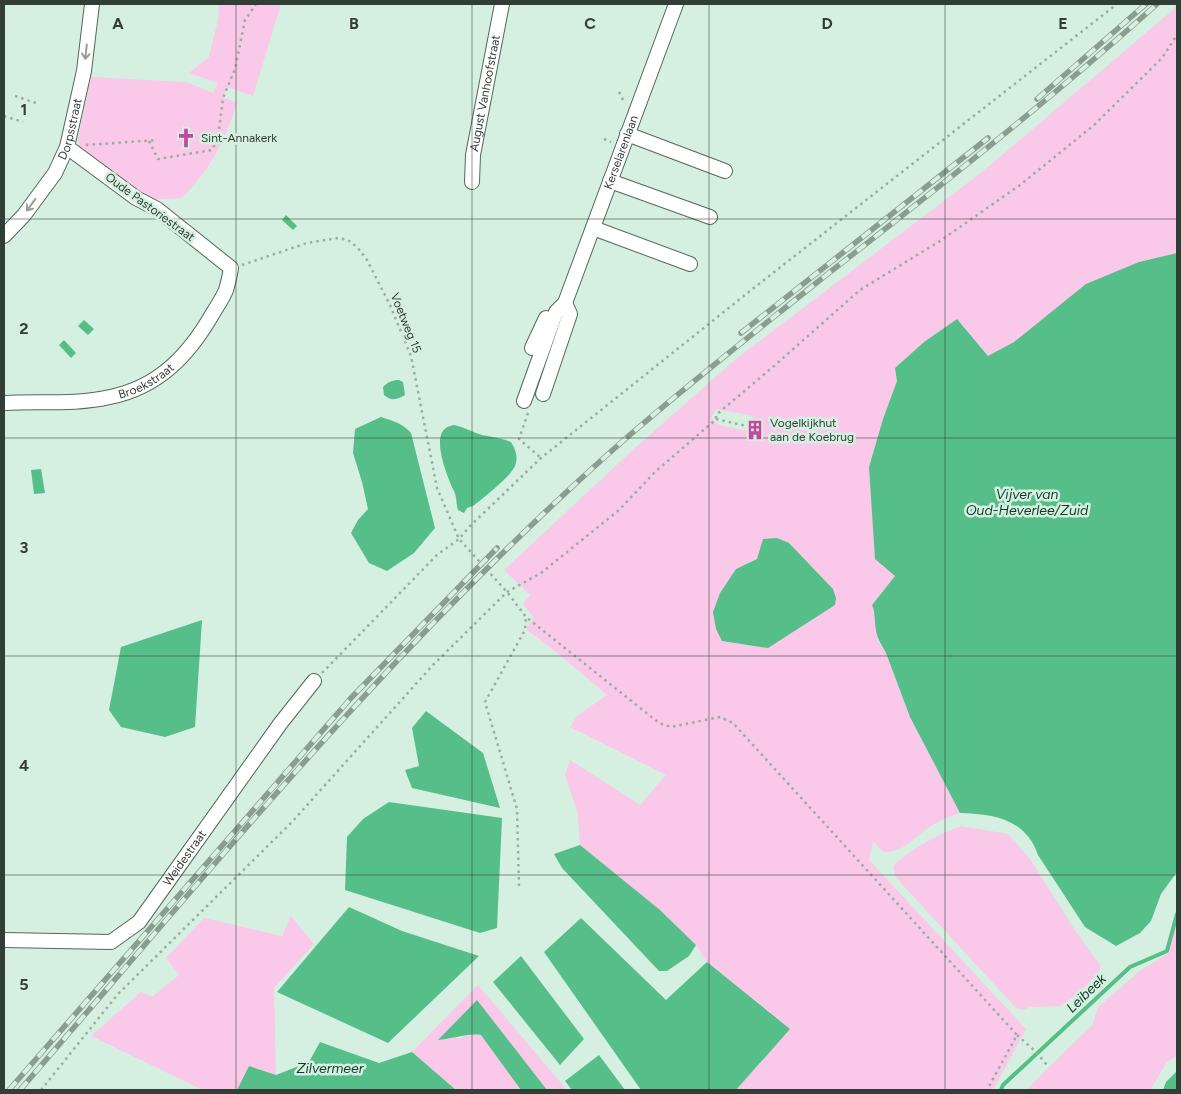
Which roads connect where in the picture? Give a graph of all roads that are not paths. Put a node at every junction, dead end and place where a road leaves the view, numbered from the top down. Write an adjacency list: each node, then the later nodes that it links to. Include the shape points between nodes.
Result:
1 (92, 4): 5 (street, Dorpsstraat, one-way to 5, via 84,71)
2 (502, 4): 8 (street, August Vanhoofstraat, via 473,155)
3 (676, 4): 4 (street, Kerselarenlaan)
4 (627, 134): 6 (street); 7 (street, Kerselarenlaan)
5 (68, 143): 11 (street, Dorpsstraat, one-way to 11, via 55,173); 13 (street, Oude Pastoriestraat)
6 (725, 171)
7 (610, 181): 9 (street); 10 (street, Kerselarenlaan)
8 (472, 182)
9 (710, 217)
10 (593, 228): 12 (street); 14 (street, Kerselarenlaan)
11 (4, 236)
12 (690, 264)
13 (231, 268): 18 (street, Broekstraat, via 226,290 203,330 178,362 162,374 140,387 110,398)
14 (561, 307): 15 (street, via 547,314); 16 (street, via 570,314); 17 (street, Kerselarenlaan)
15 (532, 348)
16 (543, 394)
17 (524, 401)
18 (4, 404)
19 (314, 681): 20 (street, Weidestraat, via 139,922 111,942)
20 (4, 940)

